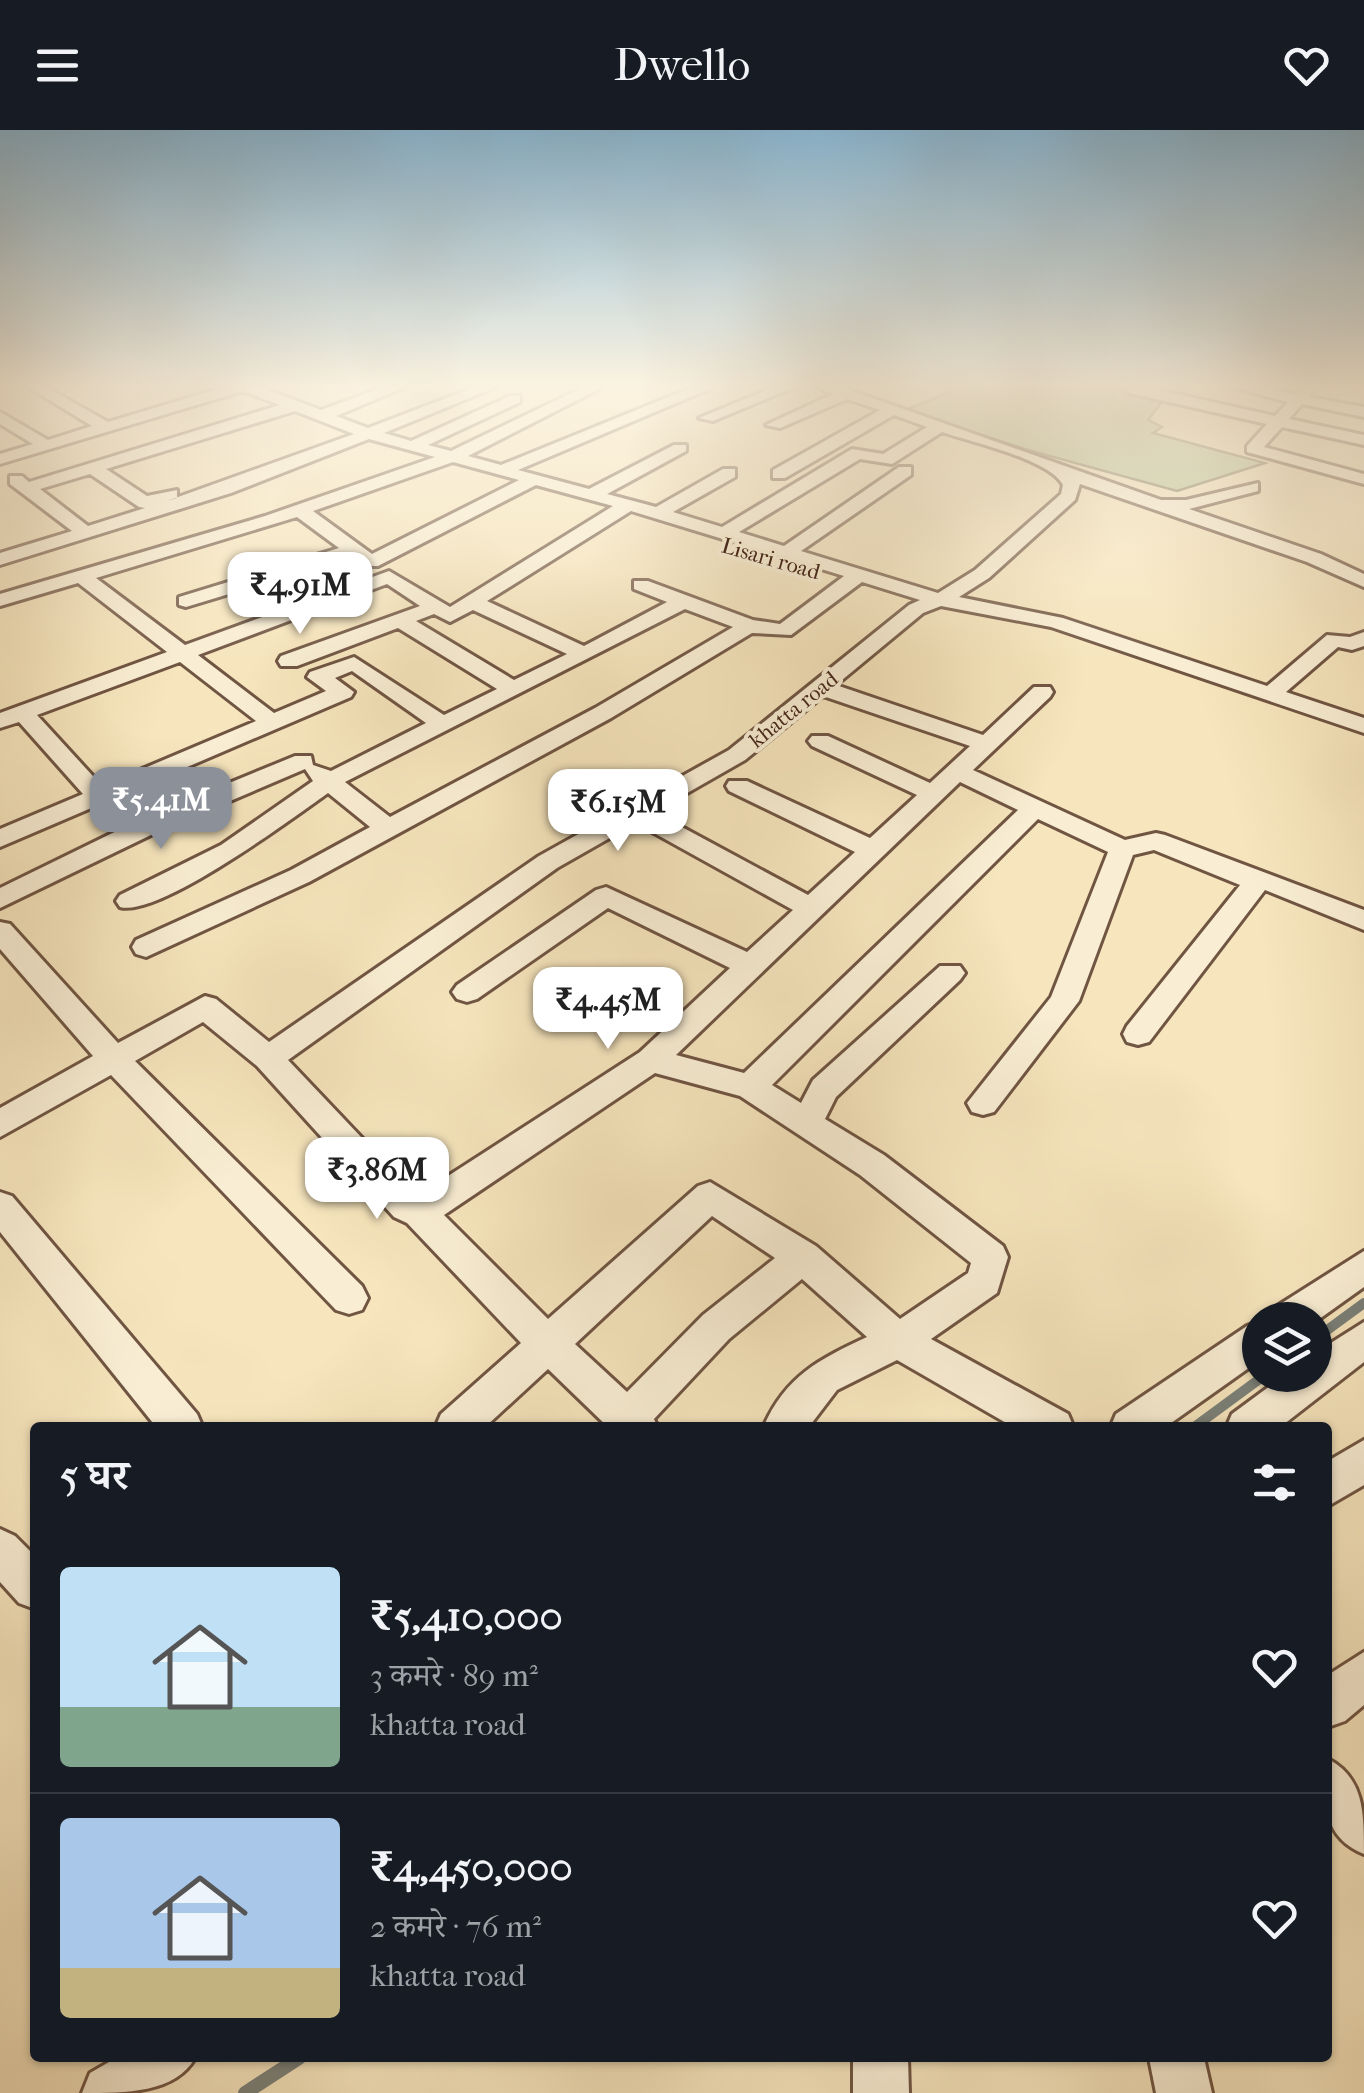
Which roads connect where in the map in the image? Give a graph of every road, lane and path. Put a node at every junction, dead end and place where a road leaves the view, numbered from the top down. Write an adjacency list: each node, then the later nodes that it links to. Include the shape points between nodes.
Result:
1 (13, 479): 17 (street)
2 (57, 479): 17 (street)
3 (108, 479): 15 (street, via 145,503)
4 (252, 479): 24 (street)
5 (388, 479): 21 (street)
6 (527, 479): 14 (street, Lisari road)
7 (529, 479): 14 (street, Lisari road)
8 (623, 479): 18 (street)
9 (719, 479): 22 (street)
10 (816, 479): 25 (street)
11 (894, 479): 28 (street)
12 (1069, 479): 36 (street, khatta road, via 1069,496 985,576)
13 (1084, 479): 19 (street)
14 (532, 480): 18 (street, Lisari road); 20 (street, Lisari road); 30 (street)
15 (212, 482)
16 (1252, 487): 19 (street, via 1186,504)
17 (26, 488): 24 (street)
18 (591, 496): 20 (street, Lisari road)
19 (1154, 501): 34 (street)
20 (622, 509): 22 (street, Lisari road); 33 (street, Lisari road); 40 (street)
21 (299, 510): 26 (street); 31 (street)
22 (658, 513): 25 (street, Lisari road)
23 (0, 533): 27 (street)
24 (88, 534): 27 (street)
25 (723, 534): 28 (street, Lisari road)
26 (354, 550): 30 (street); 38 (street)
27 (28, 551): 29 (street)
28 (784, 554): 33 (street, Lisari road)
29 (0, 559)
30 (371, 562): 32 (street)
31 (82, 576): 37 (street); 45 (street)
32 (389, 577): 41 (street); 45 (street)
33 (855, 577): 36 (street, Lisari road); 43 (street, via 784,631)
34 (1364, 582)
35 (641, 585): 39 (street)
36 (932, 597): 48 (street, khatta road); 51 (street, Lisari road, via 1056,622)
37 (0, 600)
38 (186, 601)
39 (684, 601): 43 (street); 46 (street)
40 (471, 602): 41 (street, via 450,616); 46 (street)
41 (435, 606): 42 (street)
42 (398, 620): 47 (street); 49 (street)
43 (749, 626): 65 (street)
44 (1364, 638): 51 (street, via 1352,644 1334,640)
45 (183, 653): 52 (street); 53 (street)
46 (584, 654): 49 (street)
47 (289, 660)
48 (818, 686): 57 (street); 64 (street, khatta road, via 737,755)
49 (514, 690): 54 (street)
50 (1042, 692): 57 (street)
51 (1271, 694): 55 (street, Lisari road)
52 (11, 717): 62 (street)
53 (272, 722): 54 (street, via 343,692 318,676 354,663); 62 (street)
54 (444, 725): 59 (street)
55 (1364, 726)
56 (820, 741): 61 (street)
57 (987, 744): 58 (street)
58 (957, 772): 61 (street); 63 (street)
59 (329, 781): 65 (street); 70 (street, via 297,756); 71 (street, via 230,851)
60 (738, 786): 68 (street)
61 (934, 794): 68 (street)
62 (98, 796): 66 (street)
63 (1034, 808): 67 (street); 83 (street)
64 (635, 812): 72 (street); 80 (street, khatta road, via 548,862)
65 (387, 828): 75 (street)
66 (0, 838)
67 (1122, 849): 69 (street, via 1156,841); 84 (street, via 1064,1001)
68 (873, 850): 72 (street)
69 (1257, 882): 73 (street); 79 (street)
70 (0, 899)
71 (130, 902)
72 (810, 908): 76 (street)
73 (1364, 921)
74 (0, 931): 81 (street)
75 (146, 947)
76 (750, 966): 78 (street, via 606,896); 82 (street)
77 (950, 974): 86 (street, via 824,1089)
78 (467, 992)
79 (1138, 1034)
80 (268, 1058): 81 (street, via 205,1007); 88 (street, via 406,1207)
81 (114, 1059): 85 (street); 91 (street)
82 (651, 1060): 83 (street); 88 (street)
83 (750, 1087): 86 (street)
84 (983, 1103)
85 (0, 1124)
86 (806, 1125): 94 (street, via 872,1165 990,1257 984,1282)
87 (0, 1206): 97 (street)
88 (419, 1213): 95 (street)
89 (803, 1256): 94 (street); 95 (street, via 710,1196); 100 (street, via 716,1327)
90 (1364, 1267): 92 (street)
91 (349, 1298)
92 (1313, 1302)
93 (1364, 1340): 104 (street)
94 (898, 1341): 101 (street, via 823,1377); 102 (street)
95 (548, 1344): 98 (street); 99 (street)
96 (1242, 1350): 103 (street)
97 (178, 1422)
98 (462, 1422)
99 (632, 1422)
100 (634, 1422)
101 (789, 1422)
102 (1043, 1422)
103 (1139, 1422)
104 (1254, 1422)
105 (1364, 1460): 106 (street)
106 (1332, 1483)
107 (0, 1551): 108 (street)
108 (30, 1582)
109 (1364, 1674): 110 (street)
110 (1332, 1701)
111 (1332, 1788): 112 (street)
112 (1364, 1828)
113 (160, 2062): 116 (street)
114 (881, 2062): 117 (street)
115 (1178, 2062): 118 (street)
116 (110, 2093)
117 (881, 2093)
118 (1184, 2093)

